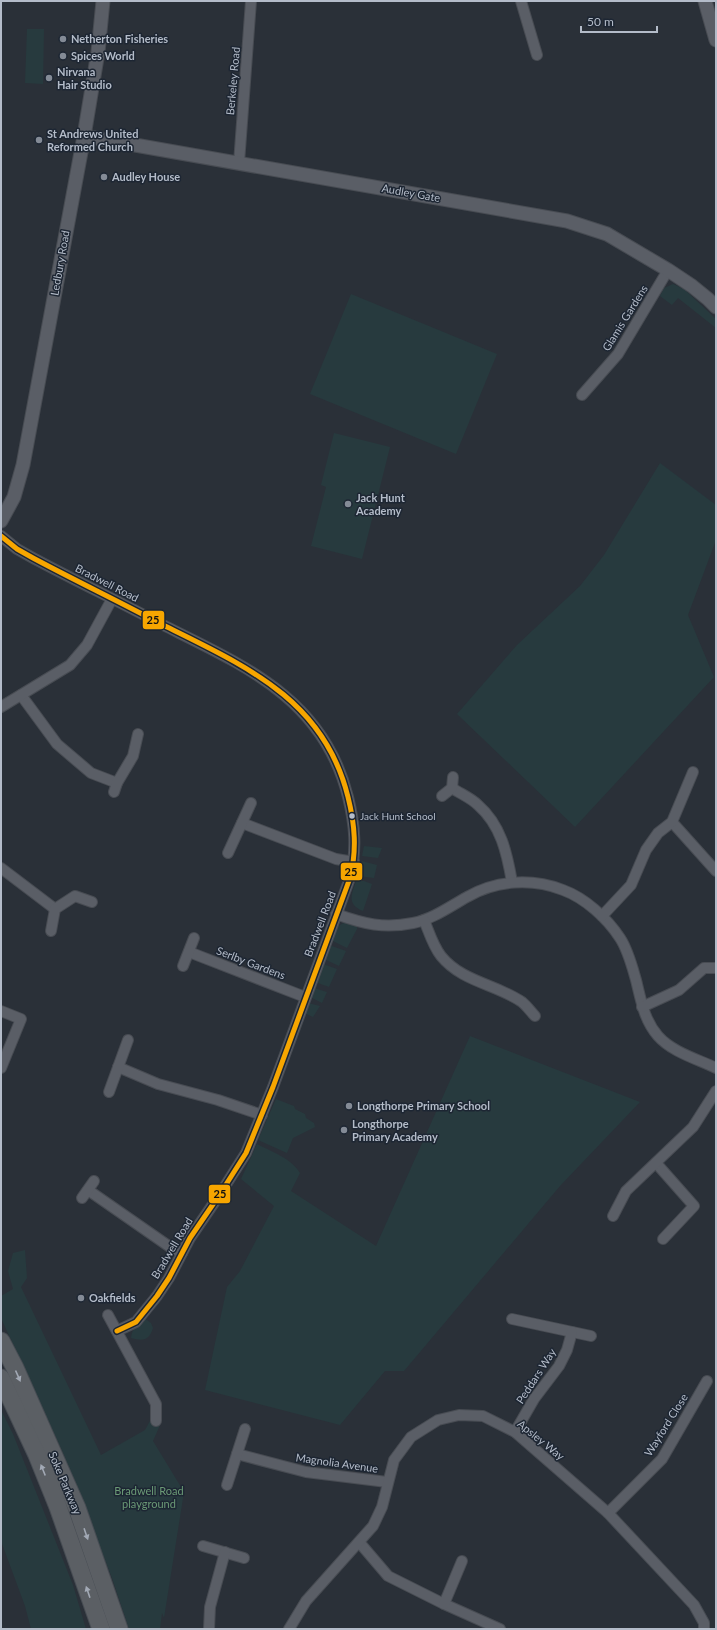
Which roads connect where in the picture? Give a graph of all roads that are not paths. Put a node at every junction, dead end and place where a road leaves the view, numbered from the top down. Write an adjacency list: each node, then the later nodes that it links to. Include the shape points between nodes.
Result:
1 (102, 1): 7 (street, Ledbury Road, via 98,52)
2 (251, 1): 8 (street, Berkeley Road)
3 (521, 1): 6 (street)
4 (705, 1): 5 (street)
5 (716, 40)
6 (536, 55)
7 (84, 136): 8 (street, Audley Gate); 12 (street, Ledbury Road, via 23,465 14,497)
8 (239, 163): 9 (street, Audley Gate, via 567,221 607,234)
9 (668, 270): 10 (street, Audley Gate); 11 (street, Glamis Gardens, via 618,354)
10 (716, 307)
11 (582, 395)
12 (1, 520)
13 (1, 536): 14 (street, Bradwell Road, via 17,549)
14 (112, 599): 15 (street, via 87,645 70,665); 26 (street, Bradwell Road, via 236,662 285,695 305,714 336,758 344,780 352,811 355,836)
15 (21, 695): 16 (street); 17 (street, via 57,744 91,773 116,787 133,756)
16 (1, 707)
17 (138, 734)
18 (693, 772): 23 (street)
19 (453, 777): 20 (street)
20 (452, 788): 21 (street); 29 (street, via 478,804 491,817 508,858)
21 (442, 796)
22 (251, 803): 24 (street)
23 (672, 822): 28 (street); 33 (street, via 658,833 646,850 631,885)
24 (242, 823): 25 (street); 26 (street, via 336,859)
25 (228, 853)
26 (354, 862): 32 (street, Bradwell Road)
27 (1, 868): 31 (street)
28 (716, 871)
29 (512, 882): 33 (street, via 533,882 563,890 578,897); 34 (street, via 489,887)
30 (92, 902): 31 (street, via 75,896)
31 (55, 909): 35 (street)
32 (336, 914): 34 (street, via 376,926 394,926); 40 (street, Bradwell Road)
33 (602, 916): 41 (street, via 621,938 629,957)
34 (424, 920): 43 (street, via 440,955 449,965 463,975 509,994 524,1003)
35 (51, 931)
36 (194, 938): 37 (street)
37 (189, 952): 38 (street); 40 (street, Serlby Gardens)
38 (183, 966)
39 (716, 968): 41 (street, via 704,968 678,990)
40 (305, 997): 50 (street, Bradwell Road)
41 (642, 1007): 47 (street, via 649,1023 671,1046)
42 (1, 1012): 46 (street, via 21,1019)
43 (535, 1016)
44 (128, 1040): 45 (street)
45 (118, 1067): 49 (street); 50 (street, via 158,1084)
46 (1, 1068)
47 (716, 1068)
48 (716, 1091): 51 (street, via 693,1128)
49 (109, 1092)
50 (262, 1115): 55 (street, Bradwell Road, via 240,1162)
51 (656, 1163): 53 (street, via 626,1191); 54 (street, via 694,1206)
52 (94, 1181): 55 (street, via 85,1194)
53 (613, 1216)
54 (663, 1239)
55 (182, 1253): 58 (street, Bradwell Road, via 169,1278 148,1308 136,1322)
56 (108, 1315): 58 (street)
57 (512, 1320): 59 (street)
58 (117, 1331): 64 (street, via 156,1404)
59 (572, 1332): 60 (street); 66 (street, Peddars Way, via 559,1366 534,1399)
60 (591, 1336)
61 (1, 1340): 78 (highway, Soke Parkway, one-way to 78, via 77,1508)
62 (1, 1378): 77 (highway, Soke Parkway, one-way to 62, via 48,1481)
63 (707, 1381): 70 (street, Wayford Close, via 662,1459)
64 (156, 1421)
65 (245, 1429): 67 (street)
66 (515, 1432): 68 (street, Apsley Way, via 483,1416 459,1415 438,1420 411,1436 394,1460); 70 (street, Apsley Way)
67 (237, 1454): 68 (street, Magnolia Avenue, via 306,1472); 69 (street)
68 (387, 1482): 71 (street, Apsley Way, via 382,1507 373,1526)
69 (227, 1485)
70 (608, 1513): 82 (street, Apsley Way, via 694,1605 704,1623)
71 (359, 1542): 76 (street, via 388,1576); 80 (street, Apsley Way, via 306,1601)
72 (202, 1546): 73 (street)
73 (224, 1552): 74 (street); 79 (street, via 210,1607)
74 (244, 1558)
75 (462, 1561): 76 (street)
76 (444, 1604): 81 (street)
77 (100, 1629)
78 (119, 1629)
79 (209, 1629)
80 (290, 1629)
81 (500, 1629)
82 (704, 1629)

